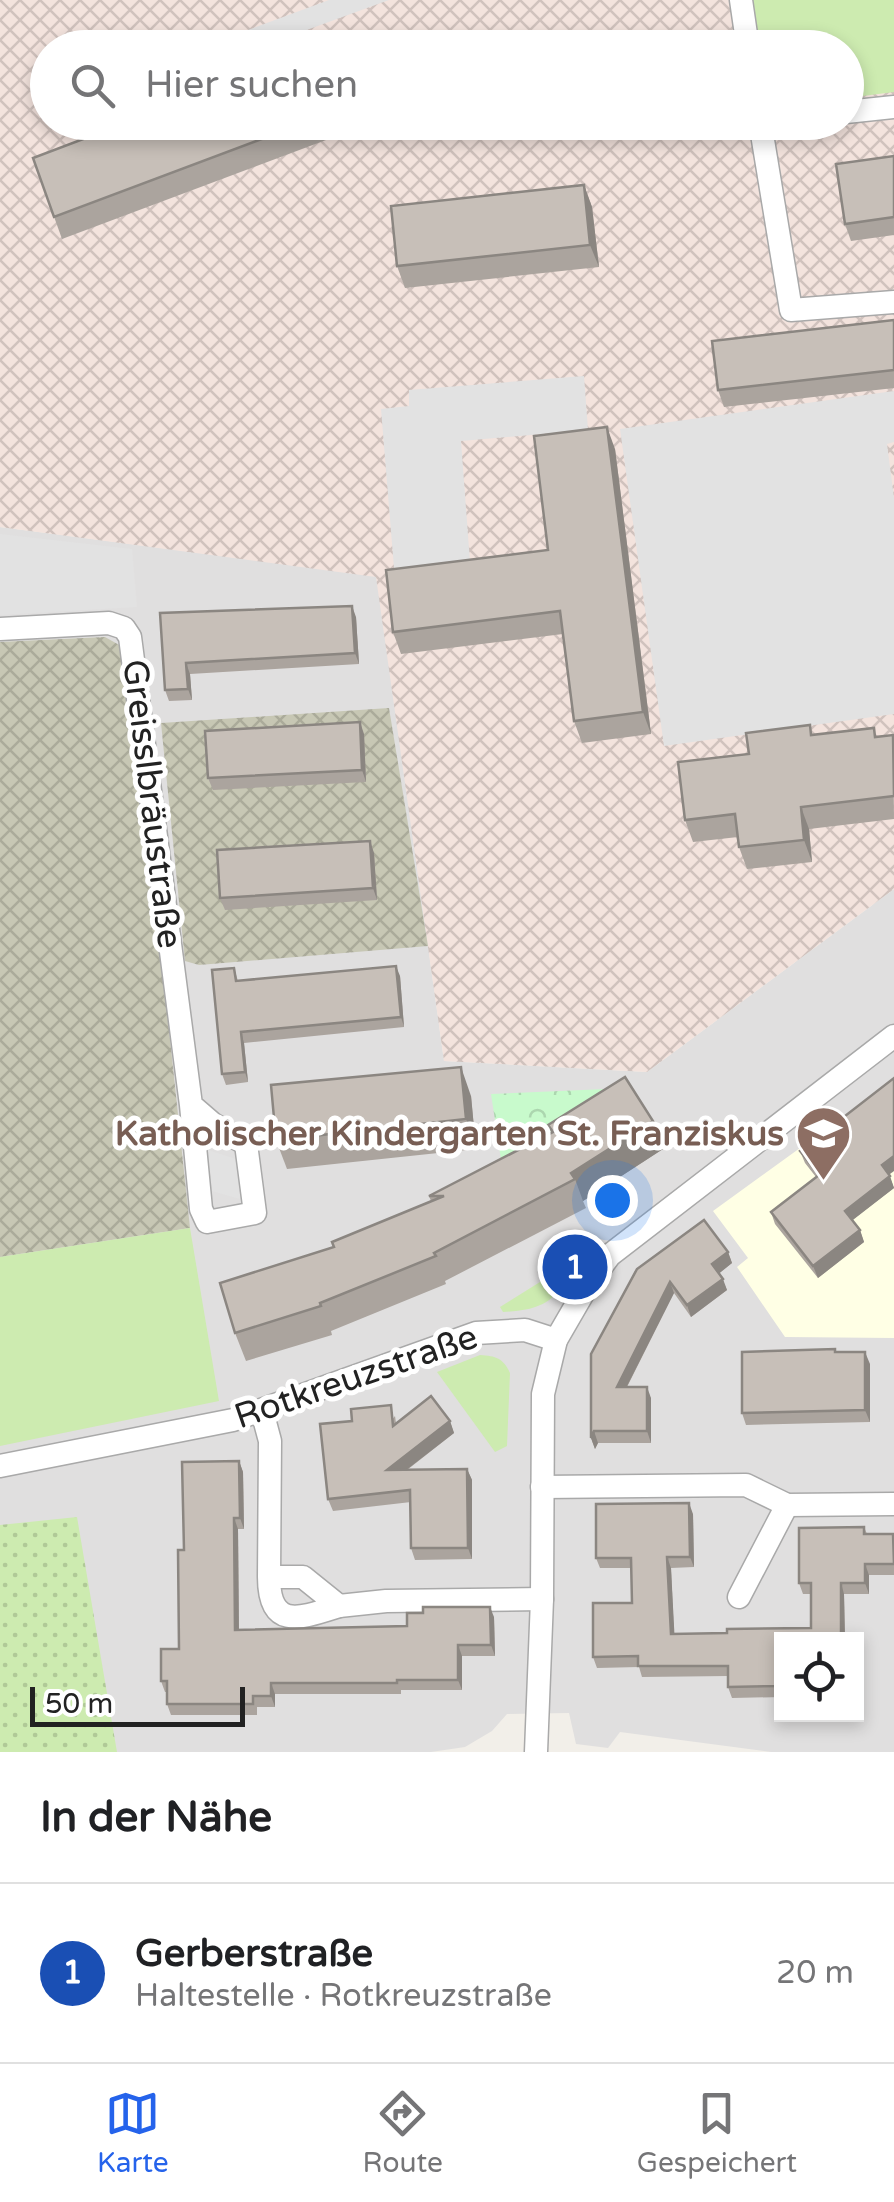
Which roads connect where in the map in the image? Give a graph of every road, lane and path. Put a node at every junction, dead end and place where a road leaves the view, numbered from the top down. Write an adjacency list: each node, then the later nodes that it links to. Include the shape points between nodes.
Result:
1 (741, 0): 2 (street)
2 (745, 30)
3 (894, 107): 4 (street)
4 (864, 110)
5 (763, 140): 6 (street, via 791,310)
6 (894, 302)
7 (0, 630): 9 (street, Greisslbräustraße, via 109,624 130,638)
8 (894, 1036): 10 (street, via 610,1255)
9 (192, 1105): 9 (street, Greisslbräustraße, via 246,1144 254,1212 207,1222)
10 (556, 1340): 11 (street, Rotkreuzstraße, via 525,1330 476,1333); 13 (street, via 543,1394)
11 (262, 1411): 12 (street, Rotkreuzstraße); 16 (street, via 270,1441)
12 (0, 1466)
13 (542, 1487): 15 (street, via 746,1485); 18 (street)
14 (894, 1504): 15 (street)
15 (787, 1506): 17 (street)
16 (269, 1576): 19 (street, via 302,1577); 19 (street, via 269,1598 288,1617)
17 (739, 1597)
18 (542, 1598): 19 (street); 20 (street)
19 (340, 1606)
20 (536, 1752)

